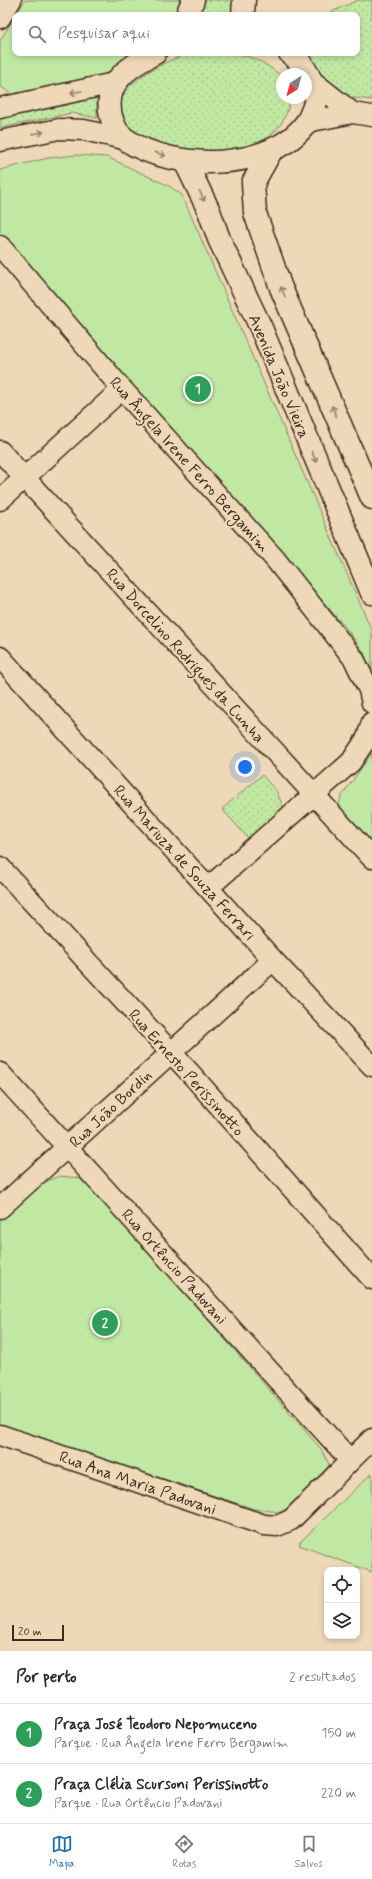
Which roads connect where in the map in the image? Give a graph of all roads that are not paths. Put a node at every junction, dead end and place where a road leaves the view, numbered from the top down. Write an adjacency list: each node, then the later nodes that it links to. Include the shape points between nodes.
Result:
1 (12, 0): 6 (street)
2 (193, 0): 4 (main road)
3 (244, 0): 5 (main road)
4 (188, 12)
5 (243, 12)
6 (0, 18)
7 (149, 56): 11 (main road)
8 (294, 56): 9 (main road)
9 (304, 68)
10 (312, 81): 14 (street)
11 (114, 83): 13 (street, one-way to 13); 17 (main road, via 108,103 113,124)
12 (312, 83): 16 (main road, via 317,100)
13 (0, 108)
14 (353, 113): 15 (street); 16 (street)
15 (372, 116)
16 (307, 122): 19 (main road)
17 (124, 139): 18 (street, one-way to 17, via 59,129 84,130); 20 (main road, one-way to 20)
18 (0, 141)
19 (271, 151): 20 (main road, via 233,161); 25 (main road, one-way to 19, via 281,288 255,213 253,183)
20 (185, 162): 27 (main road, Avenida João Vieira, one-way to 27, via 261,328)
21 (0, 246): 22 (street, Rua Ângela Irene Ferro Bergamim)
22 (122, 388): 24 (street); 29 (street, Rua Ângela Irene Ferro Bergamim, via 275,559 354,659)
23 (0, 451): 24 (street, Rua Dorcelino Rodrigues da Cunha)
24 (24, 478): 26 (street); 31 (street, Rua Dorcelino Rodrigues da Cunha)
25 (372, 498)
26 (0, 500)
27 (372, 593)
28 (0, 657): 34 (street, Rua Mariuza de Souza Ferrari)
29 (371, 696)
30 (372, 722): 31 (street, via 367,738 351,762)
31 (315, 795): 32 (street, Rua Dorcelino Rodrigues da Cunha); 34 (street)
32 (372, 858)
33 (0, 867): 36 (street, Rua Ernesto Perissinotto)
34 (209, 887): 35 (street, Rua Mariuza de Souza Ferrari)
35 (273, 960): 36 (street, Rua João Bordin); 37 (street, Rua Mariuza de Souza Ferrari)
36 (170, 1052): 39 (street, Rua João Bordin); 41 (street, Rua Ernesto Perissinotto)
37 (372, 1066)
38 (0, 1073): 39 (street, Rua Ortêncio Padovani)
39 (67, 1147): 40 (street, Rua João Bordin); 44 (street, Rua Ortêncio Padovani)
40 (0, 1208)
41 (372, 1279)
42 (0, 1435): 44 (street, Rua Ana Maria Padovani, via 264,1525 277,1526 291,1520)
43 (372, 1439): 44 (street)
44 (350, 1460)

